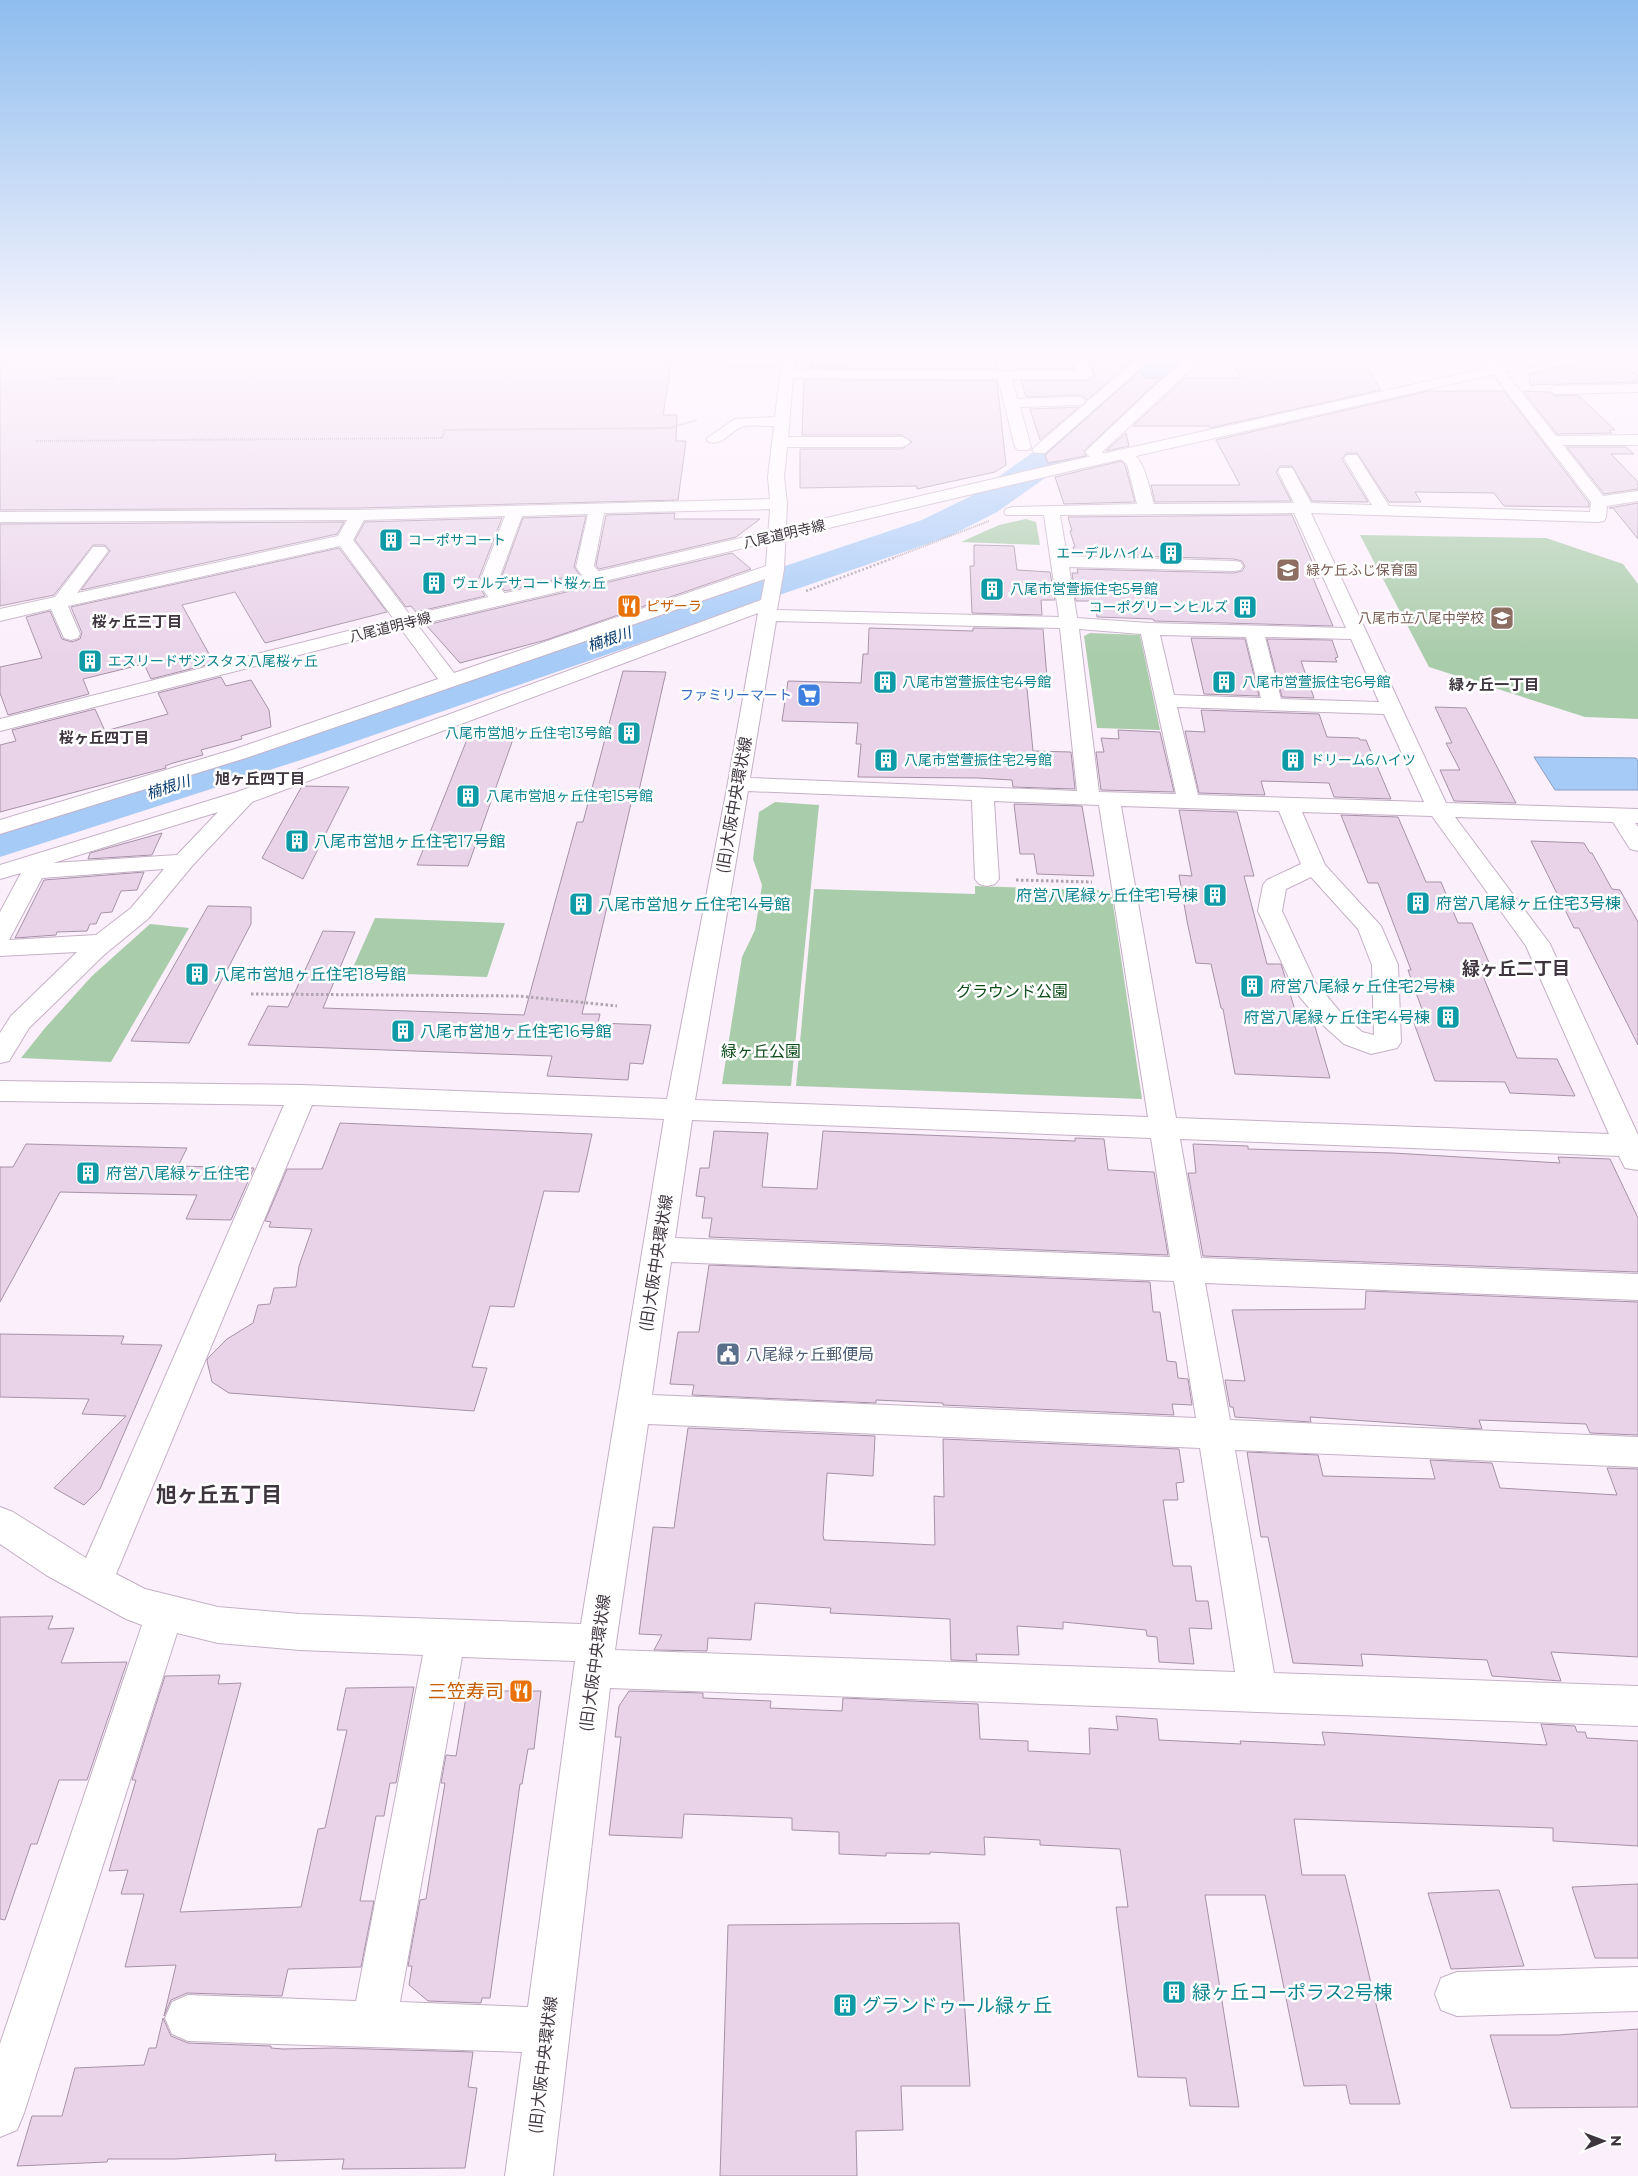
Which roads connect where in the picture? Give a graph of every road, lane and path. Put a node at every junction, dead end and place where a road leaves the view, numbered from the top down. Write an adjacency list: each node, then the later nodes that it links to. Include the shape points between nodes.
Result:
1 (1122, 454): 15 (street, via 1134,462)
2 (779, 455): 11 (street, (旧)大阪中央環状線, via 776,476)
3 (1096, 455): 7 (street)
4 (1120, 455): 7 (street, 八尾道明寺線)
5 (1563, 455): 10 (street)
6 (1352, 458): 16 (street)
7 (1100, 459): 21 (street, 八尾道明寺線)
8 (1286, 471): 12 (street)
9 (1638, 496): 10 (street)
10 (1599, 502): 16 (street, via 1598,517)
11 (779, 504): 13 (street); 21 (street, (旧)大阪中央環状線)
12 (1302, 508): 15 (street); 16 (street); 39 (street)
13 (597, 509): 17 (street); 27 (street, via 585,567)
14 (1052, 510): 15 (street); 18 (street); 24 (street)
15 (1148, 510)
16 (1383, 510)
17 (515, 512): 19 (street); 29 (street, via 488,584)
18 (1012, 512): 28 (path)
19 (358, 515): 20 (street); 22 (street)
20 (0, 517)
21 (778, 535): 26 (street, (旧)大阪中央環状線); 27 (street, 八尾道明寺線)
22 (344, 540): 30 (street); 32 (street)
23 (99, 551): 30 (street)
24 (1059, 561): 25 (street); 33 (street)
25 (1234, 566)
26 (775, 569): 35 (street, (旧)大阪中央環状線); 40 (street)
27 (595, 578): 29 (street, 八尾道明寺線)
28 (805, 591)
29 (502, 600): 32 (street, 八尾道明寺線)
30 (59, 602): 31 (street); 38 (street)
31 (0, 615)
32 (408, 622): 40 (street); 44 (street, 八尾道明寺線)
33 (1069, 623): 35 (street); 36 (street); 48 (street)
34 (709, 625): 35 (street); 35 (street); 47 (street)
35 (757, 625): 45 (street, (旧)大阪中央環状線)
36 (1149, 628): 37 (street); 41 (street)
37 (1254, 631): 39 (street); 42 (street)
38 (71, 634)
39 (1358, 634): 43 (street)
40 (450, 681): 53 (street, via 242,752)
41 (1164, 701): 42 (street); 49 (street)
42 (1273, 705): 43 (street)
43 (1391, 708): 51 (street)
44 (0, 725)
45 (738, 784): 46 (street); 69 (street, (旧)大阪中央環状線)
46 (983, 794): 48 (street); 59 (street)
47 (245, 797): 55 (street); 56 (street)
48 (1099, 799): 49 (street); 60 (street)
49 (1188, 801): 50 (street)
50 (1288, 804): 51 (street); 57 (street)
51 (1438, 809): 52 (street); 71 (street, via 1538,944)
52 (1629, 816): 54 (street)
53 (0, 828)
54 (1638, 844)
55 (184, 862): 56 (street); 62 (street, via 140,913)
56 (32, 867): 58 (street); 61 (street)
57 (1314, 867): 57 (street, via 1275,885 1270,911 1304,985 1332,1020 1353,1038 1370,1045 1388,1042 1385,965 1370,926)
58 (0, 872)
59 (987, 879): 60 (path)
60 (1123, 883): 70 (street)
61 (0, 935)
62 (102, 943): 63 (street); 66 (street, via 20,1022)
63 (0, 948)
64 (251, 994): 65 (path, via 518,996)
65 (617, 1006)
66 (0, 1054)
67 (0, 1091): 68 (street)
68 (302, 1095): 69 (street); 79 (street)
69 (679, 1110): 70 (street); 72 (street, (旧)大阪中央環状線)
70 (1163, 1129): 71 (street); 73 (street)
71 (1635, 1153)
72 (658, 1249): 73 (street); 75 (street, (旧)大阪中央環状線)
73 (1186, 1270): 74 (street); 76 (street)
74 (1638, 1287)
75 (634, 1409): 76 (street); 82 (street, (旧)大阪中央環状線)
76 (1214, 1434): 77 (street); 83 (street)
77 (1638, 1452)
78 (0, 1524): 79 (street, via 59,1564)
79 (94, 1582): 80 (street, via 139,1606)
80 (165, 1612): 81 (street, via 218,1625 300,1632); 90 (street)
81 (446, 1637): 82 (street); 88 (street)
82 (595, 1655): 83 (street); 89 (street, (旧)大阪中央環状線)
83 (1258, 1691): 84 (street)
84 (1638, 1706)
85 (1638, 1989): 86 (street)
86 (1457, 1994)
87 (188, 2018): 88 (street)
88 (374, 2023): 89 (street)
89 (547, 2030): 91 (street, (旧)大阪中央環状線)
90 (0, 2112)
91 (529, 2176)

